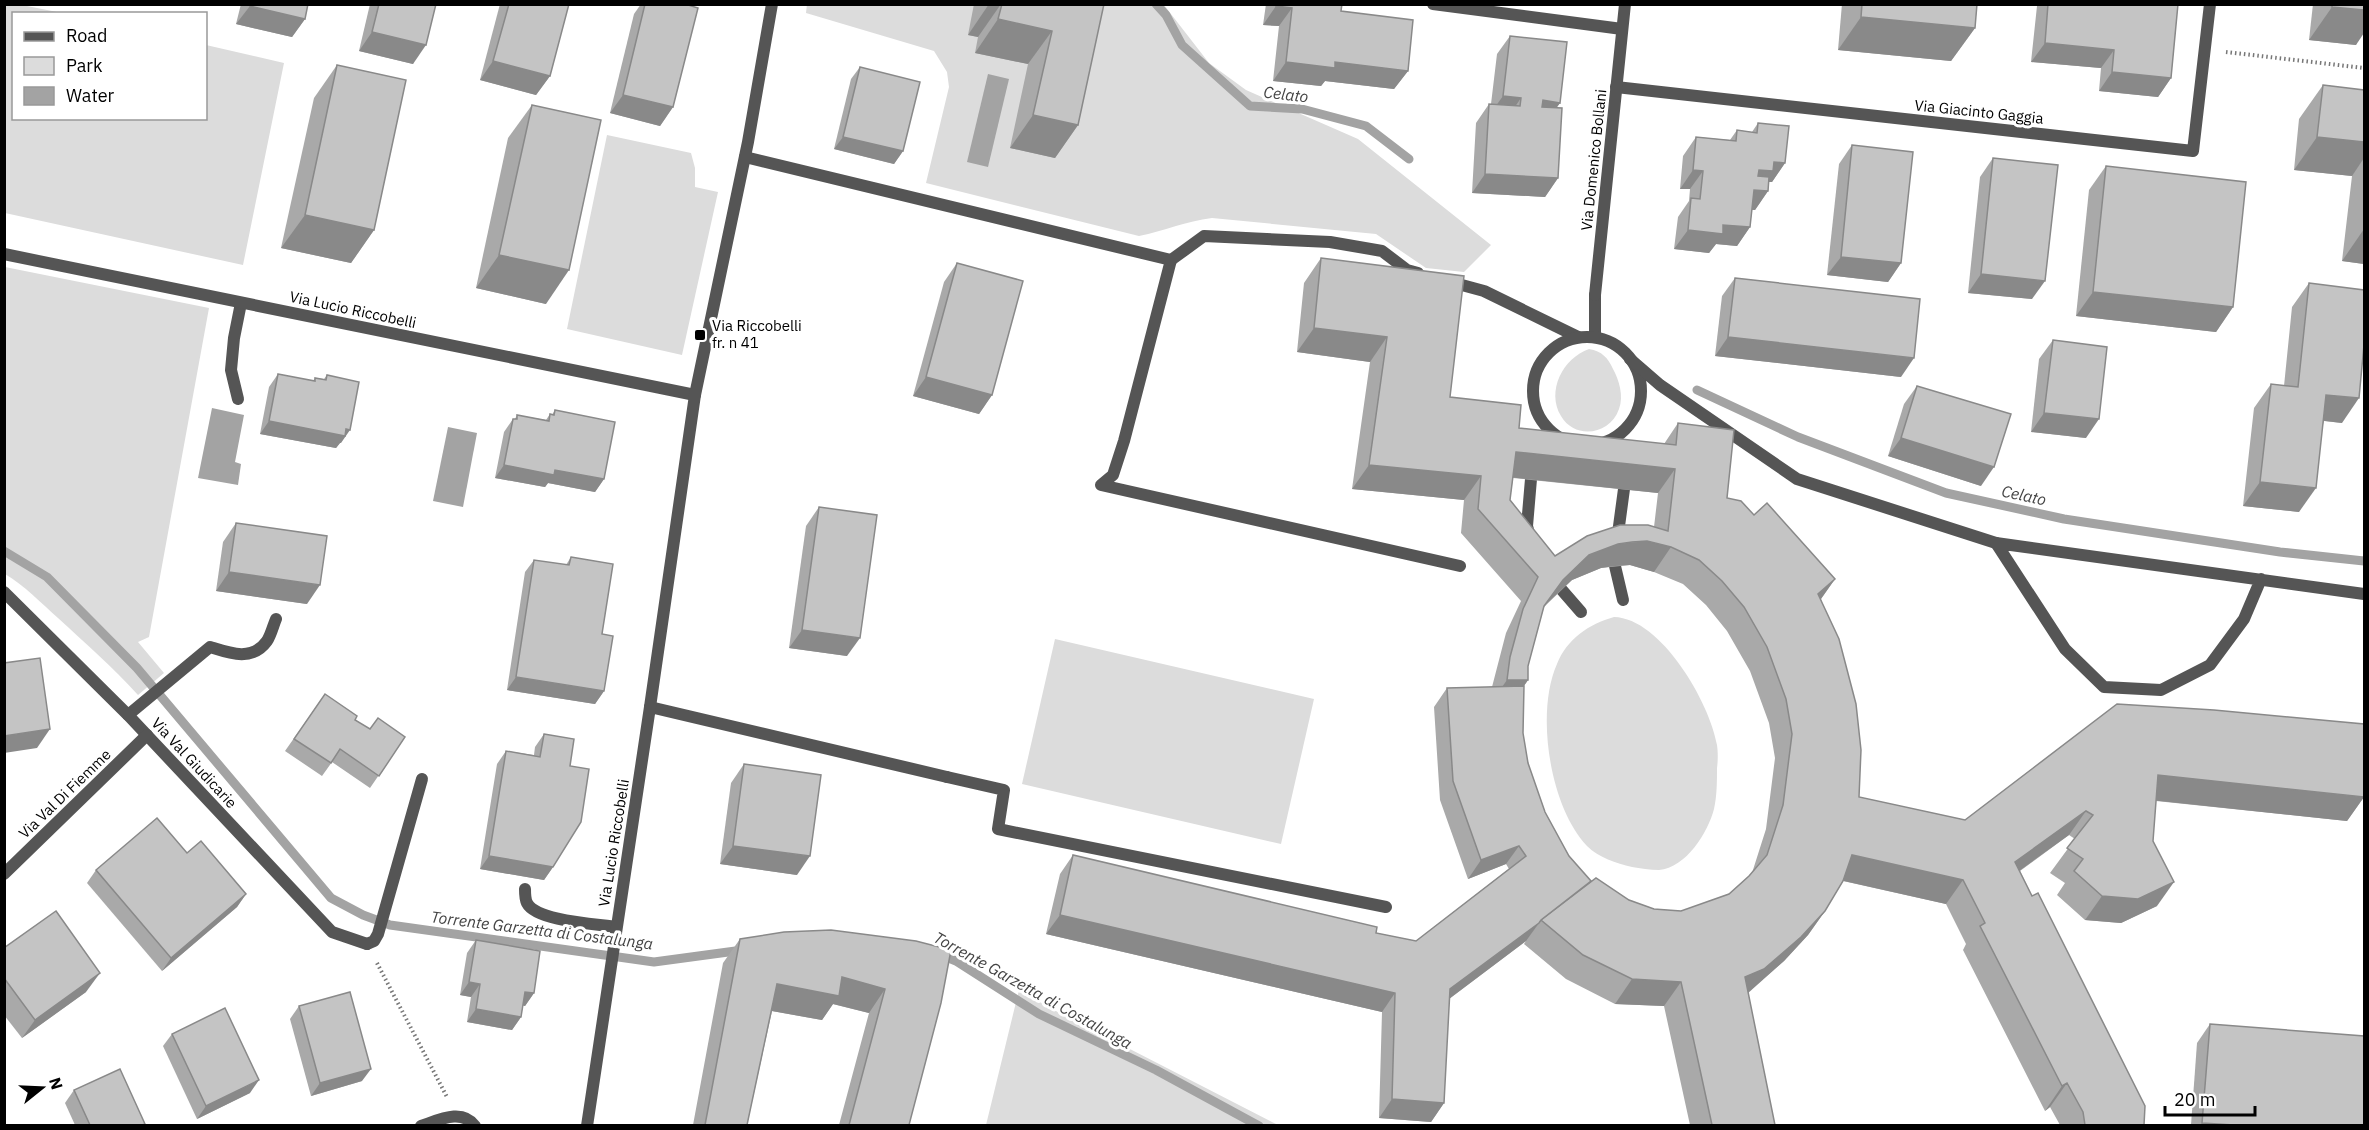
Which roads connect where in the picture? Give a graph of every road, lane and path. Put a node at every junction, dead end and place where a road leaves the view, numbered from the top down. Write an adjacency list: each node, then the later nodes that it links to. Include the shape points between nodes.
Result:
1 (772, 4): 9 (street, Via Lucio Riccobelli)
2 (1433, 4): 5 (street)
3 (1625, 4): 5 (street, Via Domenico Bollani)
4 (2210, 4): 8 (street, Via Giacinto Gaggia, via 2193,151)
5 (1622, 29): 8 (street, Via Domenico Bollani)
6 (2219, 51): 7 (path)
7 (2364, 68)
8 (1616, 87): 13 (street, Via Domenico Bollani)
9 (745, 157): 11 (street); 16 (street, Via Lucio Riccobelli)
10 (4, 254): 12 (street, Via Lucio Riccobelli)
11 (1171, 260): 14 (street, via 1204,236 1330,242 1382,251 1407,270 1484,291); 23 (street, via 1124,441 1113,475 1101,485)
12 (241, 303): 16 (street, Via Lucio Riccobelli); 17 (street, via 231,370)
13 (1594, 337): 14 (street); 15 (street, via 1615,344)
14 (1578, 338): 15 (street, via 1558,345 1543,360 1534,380 1533,401 1553,440 1577,445 1621,440 1639,407 1640,382)
15 (1630, 359): 20 (street, via 1660,385 1797,479)
16 (694, 395): 32 (street, Via Lucio Riccobelli)
17 (238, 399)
18 (1531, 479): 22 (street, via 1527,526)
19 (1624, 489): 21 (street)
20 (1996, 543): 25 (street); 25 (street, via 2065,648 2104,687 2161,690 2210,665 2244,619)
21 (1616, 548)
22 (1533, 550)
23 (1460, 566)
24 (1615, 566): 29 (street)
25 (2261, 579): 28 (street)
26 (1562, 589): 30 (street)
27 (4, 592): 33 (street, Via Val Giudicarie)
28 (2364, 594)
29 (1623, 600)
30 (1581, 612)
31 (276, 619): 33 (street, via 267,642 254,651 239,656 210,647)
32 (650, 707): 38 (street, via 1004,790 998,829); 39 (street, Via Lucio Riccobelli)
33 (128, 715): 34 (street, Via Val Giudicarie)
34 (147, 735): 36 (street, Via Val Di Fiemme); 40 (street, Via Val Giudicarie, via 332,932)
35 (422, 779): 40 (street, via 386,911 374,941)
36 (4, 874)
37 (525, 889): 39 (street, via 526,903 535,912)
38 (1386, 907)
39 (616, 927): 44 (street, Via Lucio Riccobelli)
40 (367, 944): 41 (path)
41 (448, 1099)
42 (421, 1125): 43 (street, via 457,1115)
43 (476, 1125)
44 (586, 1125)

